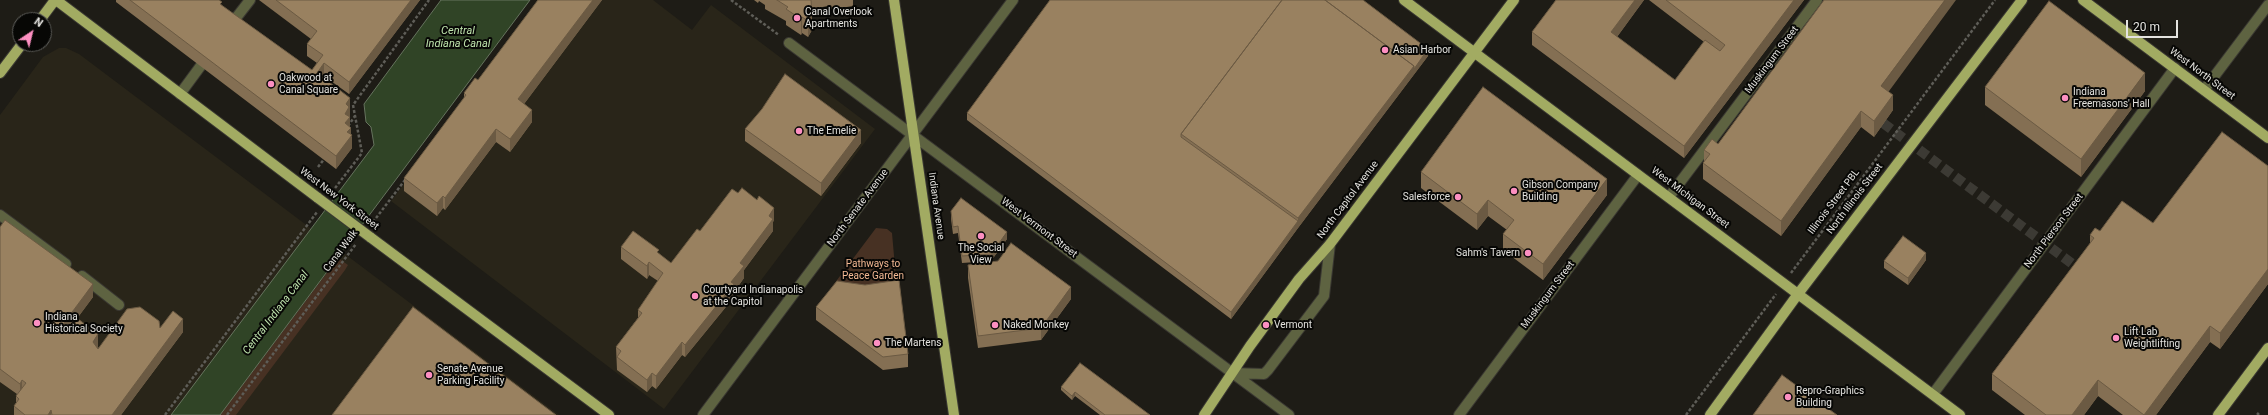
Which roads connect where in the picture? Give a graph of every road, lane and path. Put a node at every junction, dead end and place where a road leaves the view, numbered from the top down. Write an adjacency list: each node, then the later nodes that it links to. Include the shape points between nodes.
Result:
1 (55, 0): 14 (main road); 23 (main road, West New York Street)
2 (250, 0): 15 (street)
3 (429, 0): 24 (path, via 353,105)
4 (731, 0): 16 (path)
5 (894, 0): 26 (main road, Indiana Avenue)
6 (1013, 0): 26 (street, North Senate Avenue)
7 (1404, 0): 19 (main road, West Michigan Street)
8 (1514, 0): 19 (main road, North Capitol Avenue)
9 (1817, 0): 33 (street, Muskingum Street)
10 (1995, 0): 39 (path, Illinois Street PBL)
11 (2022, 0): 40 (main road, North Illinois Street)
12 (2083, 0): 20 (main road, West North Street)
13 (2268, 6): 22 (street)
14 (46, 12)
15 (222, 38)
16 (789, 43): 26 (street, West Vermont Street)
17 (212, 51): 23 (street)
18 (16, 52): 21 (main road)
19 (1475, 52): 30 (main road, West Michigan Street); 38 (main road, North Capitol Avenue)
20 (2175, 68): 22 (main road, West North Street); 44 (street, North Pierson Street)
21 (0, 73)
22 (2204, 90): 27 (main road, West North Street)
23 (180, 94): 34 (main road, West New York Street)
24 (355, 116): 25 (path); 32 (path, via 362,152)
25 (346, 129)
26 (914, 134): 43 (street, West Vermont Street); 48 (street, North Senate Avenue); 49 (main road, Indiana Avenue)
27 (2268, 138)
28 (328, 155): 29 (path)
29 (318, 167)
30 (1638, 174): 33 (main road, West Michigan Street); 52 (street, Muskingum Street)
31 (407, 178): 36 (path, Canal Walk)
32 (330, 195)
33 (1669, 197): 39 (main road, West Michigan Street)
34 (319, 202): 45 (path); 47 (main road, West New York Street, bridge)
35 (0, 215): 41 (street)
36 (370, 225)
37 (357, 243): 46 (path, Canal Walk)
38 (1330, 244): 43 (main road, North Capitol Avenue, via 1299,279); 43 (street, via 1324,296 1280,354 1264,374)
39 (1784, 283): 40 (main road, West Michigan Street); 53 (path, Illinois Street PBL)
40 (1798, 294): 44 (main road, West Michigan Street); 54 (main road, North Illinois Street)
41 (119, 305)
42 (2268, 348): 56 (main road)
43 (1232, 373): 50 (main road, North Capitol Avenue); 51 (street, West Vermont Street)
44 (1933, 394): 55 (main road, West Michigan Street)
45 (165, 415)
46 (227, 415)
47 (610, 415)
48 (703, 415)
49 (954, 415)
50 (1204, 415)
51 (1289, 415)
52 (1459, 415)
53 (1686, 415)
54 (1710, 415)
55 (1960, 415)
56 (2218, 415)

